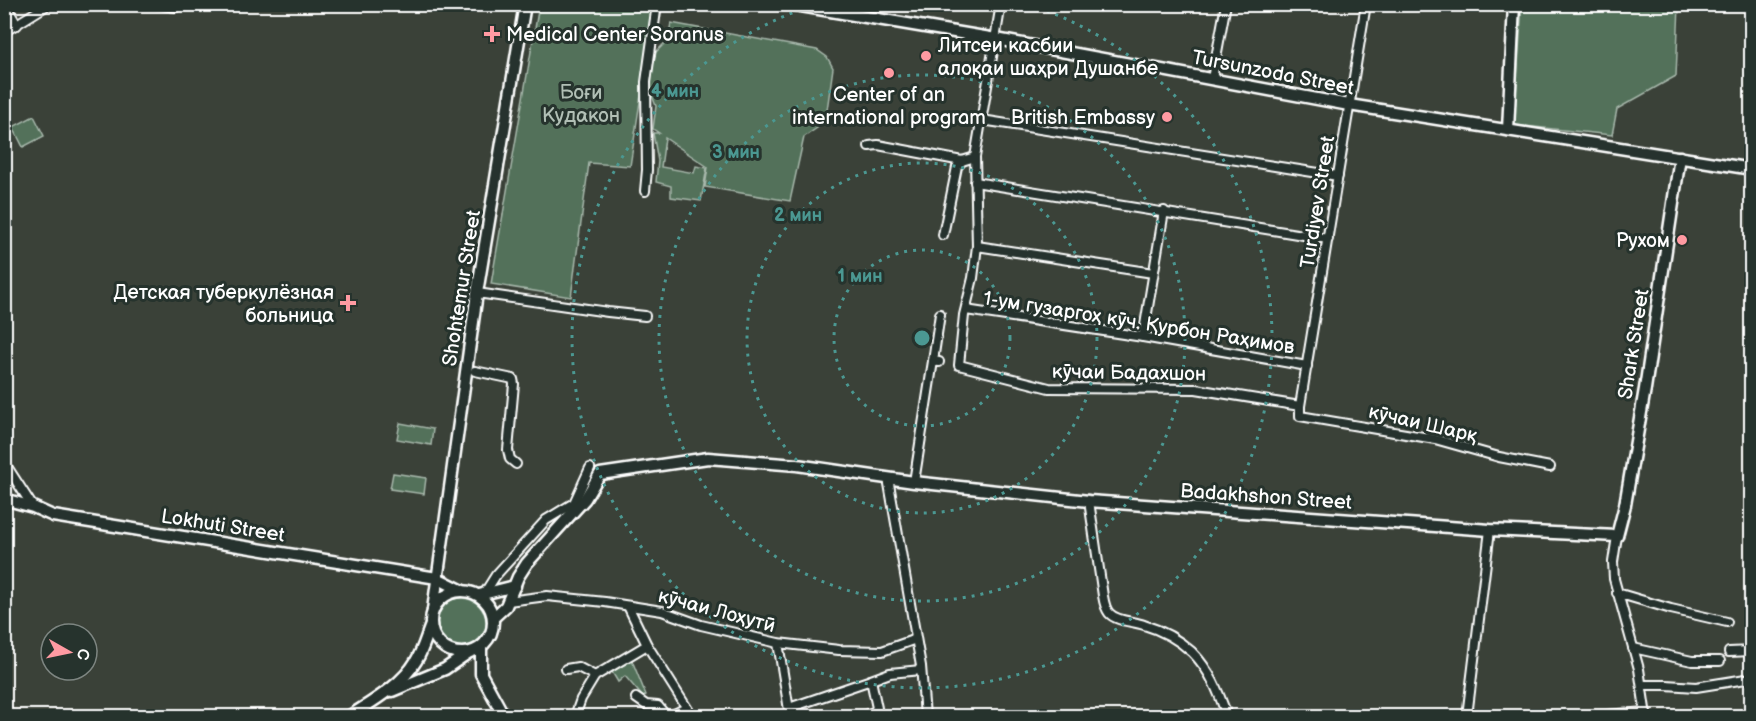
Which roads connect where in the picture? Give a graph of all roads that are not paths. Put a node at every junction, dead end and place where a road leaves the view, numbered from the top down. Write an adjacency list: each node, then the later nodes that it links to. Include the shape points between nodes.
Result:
1 (5, 4): 13 (street)
2 (49, 4): 13 (street)
3 (155, 4): 11 (street)
4 (525, 4): 33 (main road, Shohtemur Street)
5 (657, 4): 27 (street, via 646,82)
6 (789, 4): 12 (main road, Tursunzoda Street)
7 (1001, 4): 15 (street)
8 (1226, 4): 16 (street)
9 (1366, 4): 17 (street, Turdiyev Street)
10 (1514, 4): 19 (main road)
11 (176, 7)
12 (826, 7): 15 (main road, Tursunzoda Street)
13 (17, 25): 14 (street)
14 (4, 32)
15 (996, 39): 16 (main road, Tursunzoda Street); 18 (street)
16 (1212, 79): 17 (main road, Tursunzoda Street)
17 (1349, 105): 19 (main road, Tursunzoda Street); 25 (street, Turdiyev Street)
18 (982, 120): 21 (street); 25 (street)
19 (1509, 130): 22 (main road, Tursunzoda Street)
20 (869, 146): 23 (street)
21 (975, 157): 23 (street); 26 (street)
22 (1680, 157): 24 (main road, Tursunzoda Street); 51 (main road, Shark Street, via 1645,389)
23 (962, 161): 29 (street, via 957,167)
24 (1752, 169)
25 (1338, 176): 30 (street, Turdiyev Street)
26 (975, 182): 28 (street); 31 (street)
27 (645, 191)
28 (1164, 211): 30 (street); 32 (street)
29 (943, 236)
30 (1328, 239): 38 (street, Turdiyev Street)
31 (977, 246): 32 (street); 34 (street)
32 (1153, 273): 37 (street)
33 (477, 293): 36 (street); 52 (main road, Shohtemur Street)
34 (966, 310): 37 (street, 1-ум гузаргоҳ кӯч. Қурбон Раҳимов); 40 (street, кӯчаи Бадахшон, via 959,365 1049,388 1196,389)
35 (940, 314): 46 (street, via 936,362)
36 (645, 316)
37 (1143, 337): 38 (street, 1-ум гузаргоҳ кӯч. Қурбон Раҳимов)
38 (1307, 366): 40 (street, Turdiyev Street)
39 (475, 371): 42 (street, via 513,379 508,450)
40 (1300, 405): 43 (street, кӯчаи Шарқ, via 1300,416 1436,438 1474,451)
41 (4, 462): 49 (street)
42 (516, 464)
43 (1550, 467)
44 (590, 468): 56 (street, via 574,502 546,520)
45 (888, 478): 46 (main road, Badakhshon Street); 53 (main road, via 708,458 600,474 585,499 535,553); 63 (street)
46 (914, 482): 48 (main road, Badakhshon Street)
47 (4, 499): 49 (main road, Lokhuti Street)
48 (1089, 501): 50 (main road, Badakhshon Street); 92 (street, via 1105,607 1114,617 1145,625 1191,651 1205,667)
49 (33, 507): 52 (main road, Lokhuti Street, via 53,516)
50 (1490, 530): 51 (main road, Badakhshon Street); 93 (street)
51 (1617, 536): 55 (street, via 1613,562)
52 (437, 578): 54 (main road, Lokhuti Street); 59 (main road, Shohtemur Street)
53 (516, 581): 56 (main road); 57 (main road)
54 (461, 590): 56 (main road); 59 (main road, via 444,596)
55 (1617, 593): 61 (street); 67 (street)
56 (482, 595): 60 (main road)
57 (508, 601): 58 (street, кӯчаи Лоҳутӣ, via 547,596); 60 (main road)
58 (628, 606): 64 (street, кӯчаи Лоҳутӣ, via 662,611); 65 (street)
59 (433, 610): 62 (main road)
60 (493, 618): 66 (main road, via 491,634)
61 (1727, 622)
62 (431, 625): 70 (main road, via 443,647 455,653); 80 (main road, via 410,671)
63 (916, 639): 64 (street, кӯчаи Лоҳутӣ, via 882,651); 74 (street)
64 (778, 644): 83 (street)
65 (647, 645): 76 (street); 82 (street)
66 (481, 648): 70 (main road); 75 (main road)
67 (1633, 648): 71 (street, via 1692,661); 79 (street)
68 (1752, 651): 69 (street)
69 (1729, 652)
70 (468, 653): 72 (main road)
71 (1720, 660)
72 (445, 669): 75 (main road, via 470,664); 80 (main road)
73 (566, 669): 76 (street, via 578,667)
74 (921, 670): 78 (street, via 890,673); 91 (street)
75 (481, 674): 86 (main road)
76 (595, 676): 87 (street)
77 (1752, 678): 79 (street, via 1696,687)
78 (871, 680): 83 (street); 90 (street, via 877,708)
79 (1642, 685): 84 (street)
80 (383, 694): 85 (main road)
81 (636, 698): 88 (street, via 646,705 658,706)
82 (686, 708): 88 (street); 89 (street)
83 (789, 712)
84 (1646, 714): 94 (street)
85 (350, 717)
86 (504, 717)
87 (575, 717)
88 (668, 717)
89 (692, 717)
90 (862, 717)
91 (925, 717)
92 (1227, 717)
93 (1467, 717)
94 (1592, 717)

